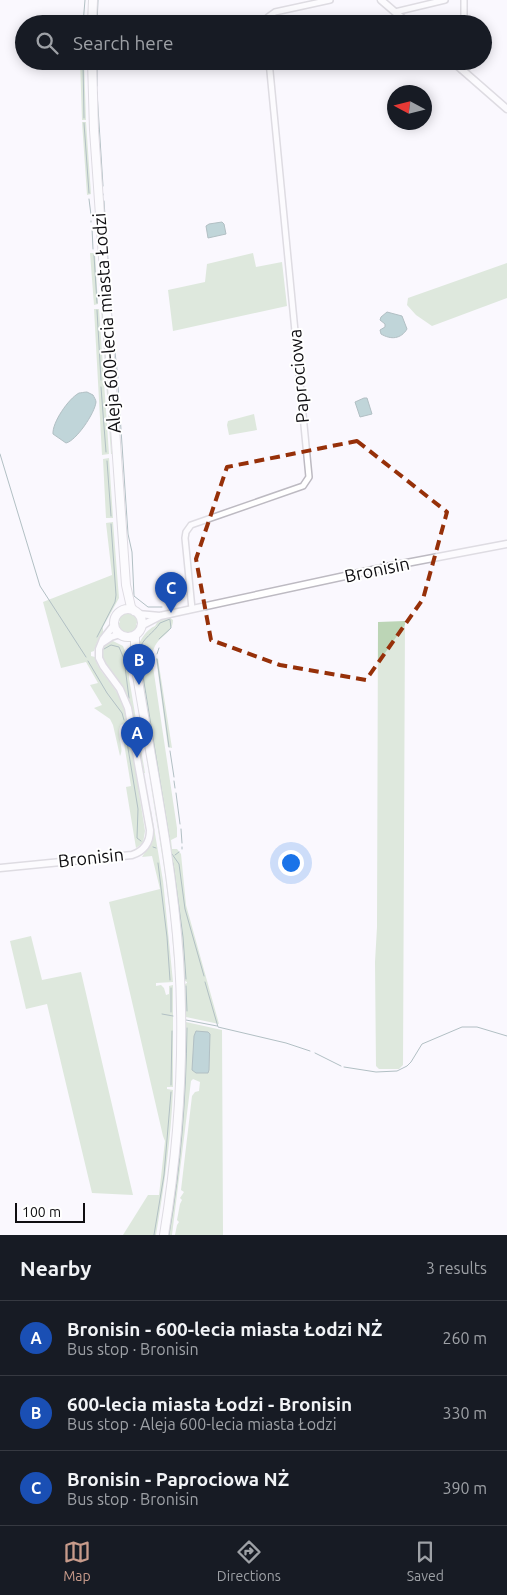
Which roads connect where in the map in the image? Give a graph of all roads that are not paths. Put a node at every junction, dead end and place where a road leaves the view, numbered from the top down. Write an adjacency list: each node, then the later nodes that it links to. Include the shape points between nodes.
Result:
1 (93, 0): 7 (main road)
2 (330, 0): 8 (street)
3 (381, 0): 6 (street)
4 (445, 0): 6 (street)
5 (464, 0): 10 (street)
6 (395, 12): 9 (street)
7 (92, 15)
8 (272, 15)
9 (398, 15)
10 (464, 15)
11 (92, 70): 16 (main road, Aleja 600-lecia miasta Łodzi)
12 (270, 70): 17 (street, Paprociowa, via 309,477 303,486 192,525 185,538)
13 (462, 70): 14 (street)
14 (507, 109)
15 (507, 544): 17 (street, Bronisin)
16 (126, 585): 18 (main road, Aleja 600-lecia miasta Łodzi); 19 (main road, Aleja 600-lecia miasta Łodzi, via 131,607)
17 (192, 609): 20 (street, Bronisin)
18 (122, 611): 19 (main road); 21 (main road, via 115,618)
19 (136, 613): 20 (street, Bronisin); 22 (main road)
20 (160, 616): 22 (street, Bronisin)
21 (114, 625): 24 (main road); 25 (street)
22 (142, 626): 23 (main road)
23 (135, 635): 24 (main road); 26 (main road)
24 (122, 636): 25 (street, via 111,637); 26 (main road)
25 (101, 643): 27 (street, Bronisin, via 100,660 120,689 129,712 150,830 148,843 132,855)
26 (135, 663): 28 (main road, via 170,874 180,991 179,1113)
27 (0, 868)
28 (164, 1235)

